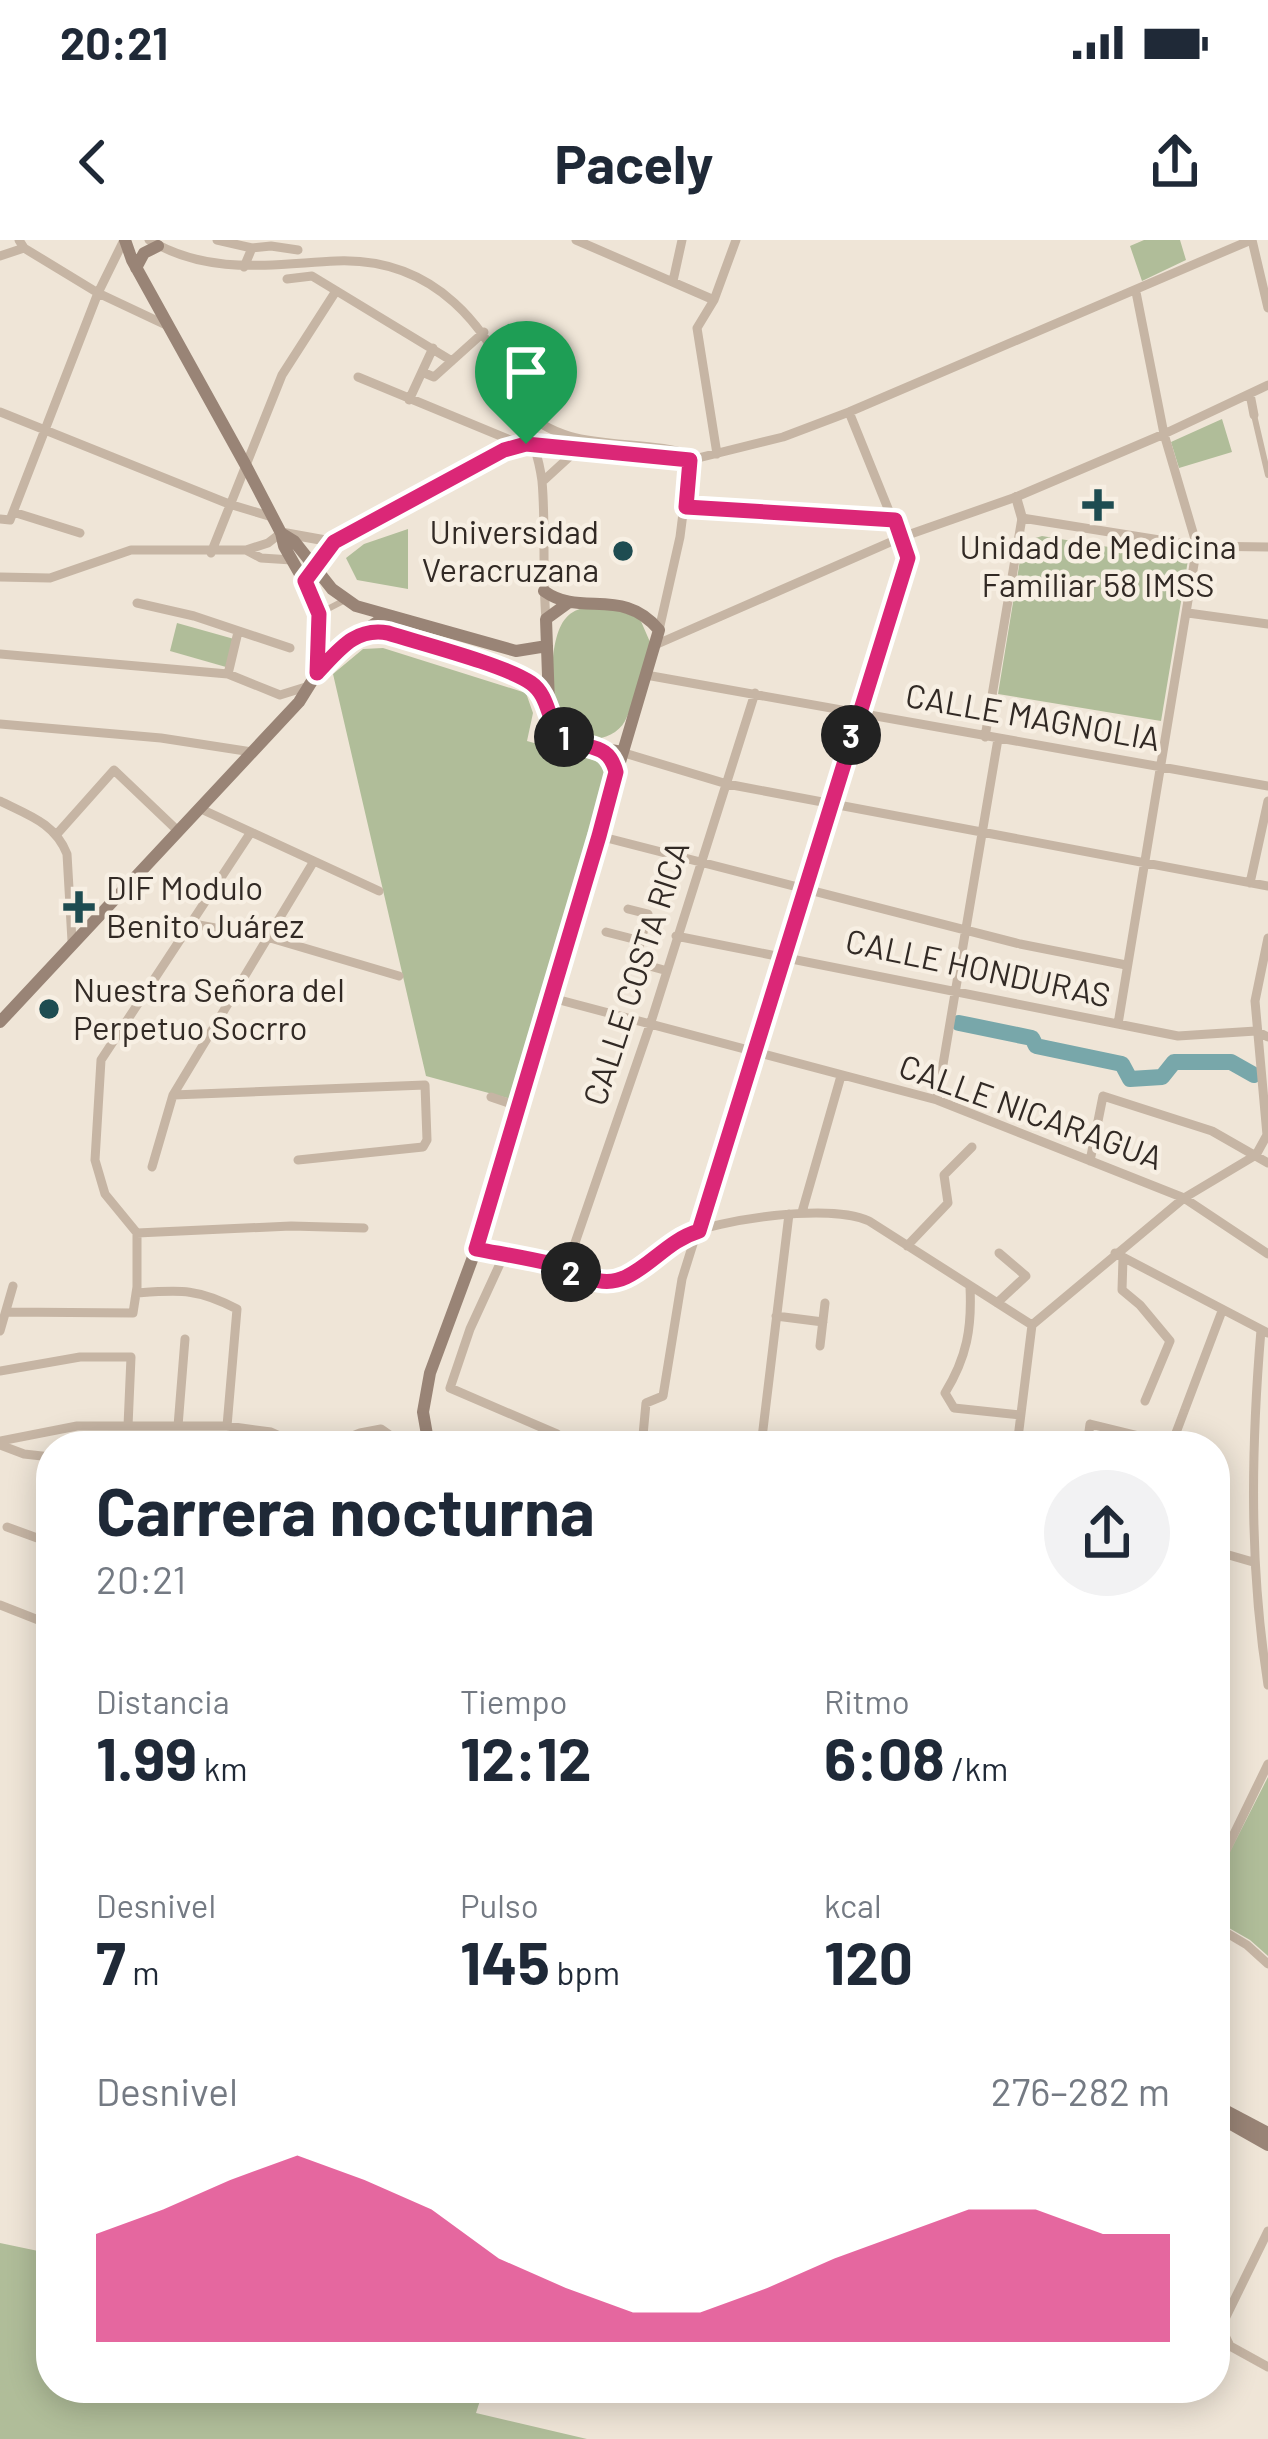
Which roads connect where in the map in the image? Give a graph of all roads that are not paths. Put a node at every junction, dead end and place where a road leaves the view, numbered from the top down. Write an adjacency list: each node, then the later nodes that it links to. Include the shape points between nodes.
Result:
1 (217, 240): 8 (street)
2 (576, 240): 14 (street)
3 (682, 240): 14 (street)
4 (736, 240): 18 (street)
5 (1252, 240): 16 (street); 19 (street)
6 (154, 243): 10 (main road, via 144,253); 12 (street)
7 (22, 244): 11 (street); 17 (street)
8 (254, 244): 9 (street); 12 (street)
9 (294, 246)
10 (124, 248): 17 (street); 20 (main road)
11 (0, 256)
12 (244, 267): 21 (street, via 385,266 440,292)
13 (286, 279): 15 (street, via 312,276)
14 (673, 281): 18 (street)
15 (336, 291): 22 (street); 39 (street, via 282,375)
16 (1136, 292): 31 (street); 34 (street)
17 (98, 293): 20 (street); 33 (street)
18 (714, 300): 37 (street, via 697,328)
19 (1268, 308)
20 (166, 326): 39 (main road)
21 (484, 332): 23 (street); 29 (street)
22 (433, 348): 23 (street); 24 (street)
23 (452, 362): 24 (street, via 434,377)
24 (422, 372): 28 (street)
25 (358, 377): 28 (street)
26 (1268, 385): 27 (street)
27 (1250, 394): 32 (street); 34 (street)
28 (409, 400): 35 (street)
29 (518, 401): 35 (street); 36 (street, via 544,426)
30 (0, 412): 33 (street)
31 (849, 412): 37 (street); 48 (street)
32 (1254, 415): 40 (street)
33 (43, 429): 43 (street); 45 (street)
34 (1164, 434): 42 (street); 53 (street)
35 (529, 444): 36 (street); 41 (street); 52 (street)
36 (582, 444): 38 (street); 41 (street)
37 (717, 454): 38 (street)
38 (693, 457): 44 (street)
39 (245, 464): 43 (street); 46 (main road)
40 (1268, 476)
41 (542, 482): 61 (street)
42 (1016, 496): 47 (street); 51 (street)
43 (230, 505): 46 (street); 55 (street)
44 (686, 507): 48 (street); 72 (street)
45 (8, 517): 49 (street)
46 (272, 517): 50 (main road)
47 (1022, 518): 53 (street); 86 (street)
48 (895, 520): 51 (street)
49 (80, 533)
50 (281, 533): 52 (street); 56 (street); 57 (main road); 58 (main road)
51 (902, 537): 72 (street); 83 (street, via 908,558)
52 (334, 542): 58 (street)
53 (1197, 546): 54 (street); 65 (street)
54 (1268, 548)
55 (212, 550): 56 (street); 59 (street, via 131,550 50,578)
56 (246, 550): 57 (street)
57 (292, 560): 60 (main road)
58 (315, 566): 60 (main road); 62 (main road)
59 (0, 577)
60 (305, 581): 68 (main road)
61 (544, 591): 64 (main road); 67 (street)
62 (345, 600): 66 (main road); 68 (street)
63 (137, 603): 71 (street)
64 (568, 603): 67 (main road); 72 (main road, via 636,609)
65 (1187, 613): 69 (street); 91 (street)
66 (388, 615): 70 (main road); 74 (main road, via 516,651)
67 (546, 619): 74 (main road)
68 (318, 620): 73 (main road, via 333,642); 77 (main road)
69 (1268, 624)
70 (367, 631): 73 (main road); 82 (main road, via 526,680)
71 (238, 632): 75 (street); 78 (street)
72 (657, 637): 79 (main road)
73 (348, 641): 77 (main road)
74 (547, 646): 82 (main road)
75 (290, 648)
76 (0, 654): 78 (street)
77 (317, 673): 80 (main road)
78 (228, 674): 80 (street, via 280,695)
79 (646, 675): 81 (street, CALLE MAGNOLIA); 85 (main road)
80 (309, 686): 89 (main road)
81 (755, 693): 83 (street, CALLE MAGNOLIA); 93 (street, CALLE COSTA RICA)
82 (549, 704): 88 (main road, via 567,739)
83 (857, 713): 86 (street, CALLE MAGNOLIA); 97 (street)
84 (0, 724): 89 (street)
85 (626, 736): 88 (main road); 90 (main road)
86 (986, 736): 87 (street, CALLE MAGNOLIA)
87 (998, 739): 91 (street, CALLE MAGNOLIA); 99 (street)
88 (599, 747): 90 (main road); 92 (main road)
89 (253, 752): 98 (main road)
90 (621, 752): 92 (main road); 93 (street)
91 (1161, 767): 94 (street, CALLE MAGNOLIA); 106 (street)
92 (616, 772): 103 (main road)
93 (728, 784): 97 (street); 104 (street, CALLE COSTA RICA)
94 (1268, 786)
95 (0, 801): 102 (street)
96 (1268, 801): 107 (street)
97 (831, 805): 99 (street); 108 (street)
98 (201, 809): 100 (main road); 101 (street)
99 (983, 831): 106 (street); 113 (street)
100 (178, 832): 102 (street, via 114,770); 119 (main road)
101 (251, 832): 105 (street); 112 (street)
102 (57, 834): 119 (street, via 67,854)
103 (599, 836): 104 (street); 126 (main road)
104 (702, 860): 108 (street); 116 (street, CALLE COSTA RICA)
105 (314, 861): 110 (street); 117 (street)
106 (1146, 861): 107 (street); 122 (street)
107 (1250, 883): 109 (street)
108 (804, 886): 113 (street); 121 (street)
109 (1268, 886)
110 (379, 891)
111 (628, 909): 120 (street, via 649,914)
112 (188, 923): 114 (street); 149 (street, via 101,1060 95,1160 105,1194)
113 (967, 928): 122 (street); 125 (street)
114 (226, 930)
115 (606, 932): 120 (street)
116 (676, 936): 121 (street, CALLE HONDURAS); 123 (street, CALLE COSTA RICA)
117 (267, 938): 124 (street); 134 (street)
118 (1268, 938): 130 (street)
119 (72, 941): 127 (main road)
120 (641, 941): 123 (street, via 635,962)
121 (783, 955): 125 (street, CALLE HONDURAS); 132 (street)
122 (1126, 965): 128 (street)
123 (664, 970): 129 (street, CALLE COSTA RICA)
124 (398, 976)
125 (957, 992): 128 (street, CALLE HONDURAS); 136 (street)
126 (552, 998): 129 (street, CALLE NICARAGUA); 137 (main road)
127 (0, 1022)
128 (1118, 1024): 130 (street, CALLE HONDURAS, via 1178,1036)
129 (650, 1025): 132 (street, CALLE NICARAGUA); 156 (street, CALLE COSTA RICA)
130 (1256, 1031): 131 (street); 139 (street, via 1268,1135)
131 (1268, 1037)
132 (752, 1052): 133 (street, CALLE NICARAGUA); 148 (street)
133 (841, 1076): 136 (street, CALLE NICARAGUA); 145 (street)
134 (172, 1095): 140 (street, via 425,1085 423,1147); 143 (street)
135 (491, 1097): 137 (street)
136 (937, 1100): 141 (street, CALLE NICARAGUA)
137 (520, 1107): 151 (main road)
138 (972, 1147): 150 (street, via 944,1175 948,1203)
139 (1256, 1155): 141 (street, via 1212,1131 1103,1096); 142 (street); 144 (street)
140 (298, 1160)
141 (1090, 1161): 144 (street, CALLE NICARAGUA)
142 (1268, 1162)
143 (152, 1167)
144 (1184, 1198): 153 (street, CALLE NICARAGUA); 155 (street)
145 (802, 1212): 146 (street); 150 (street, via 855,1214)
146 (789, 1214): 148 (street); 164 (street)
147 (364, 1228): 149 (street)
148 (699, 1231): 156 (street, via 614,1281); 183 (street, via 663,1396 646,1403)
149 (136, 1233): 159 (street)
150 (907, 1246): 158 (street)
151 (476, 1249): 154 (street); 173 (main road)
152 (999, 1253): 161 (street, via 1026,1276)
153 (1268, 1254)
154 (504, 1255): 156 (street); 182 (street, via 450,1388)
155 (1119, 1255): 162 (street); 166 (street); 172 (street, via 1122,1290 1170,1341)
156 (566, 1269)
157 (13, 1286): 163 (street)
158 (970, 1287): 161 (street); 174 (street, via 973,1323 948,1402)
159 (136, 1293): 163 (street, via 133,1313); 177 (street, via 206,1292 237,1309)
160 (826, 1303): 165 (street)
161 (997, 1303): 166 (street)
162 (1222, 1311): 168 (street); 188 (street)
163 (7, 1312): 167 (street)
164 (776, 1316): 165 (street); 184 (street)
165 (823, 1322): 170 (street)
166 (1032, 1325): 174 (street)
167 (0, 1331)
168 (1265, 1332): 192 (street, via 1253,1425)
169 (185, 1339): 176 (street)
170 (820, 1346)
171 (0, 1371): 175 (street, via 131,1358)
172 (1144, 1401)
173 (423, 1412): 180 (street); 181 (main road)
174 (1020, 1415): 185 (street)
175 (128, 1426): 176 (street); 178 (street)
176 (178, 1426): 177 (street)
177 (227, 1426): 179 (street)
178 (54, 1431)
179 (264, 1431)
180 (411, 1431)
181 (426, 1431)
182 (550, 1431)
183 (643, 1431)
184 (763, 1431)
185 (1018, 1431)
186 (1089, 1431): 187 (street, via 1090,1424)
187 (1117, 1431)
188 (1176, 1431)
189 (36, 1435): 190 (street)
190 (0, 1443): 191 (street)
191 (36, 1455)
192 (1254, 1524): 193 (street); 197 (street)
193 (1268, 1525)
194 (7, 1527): 195 (street)
195 (36, 1538)
196 (1230, 1555): 197 (street)
197 (1253, 1562): 200 (street)
198 (0, 1605): 199 (street)
199 (36, 1619)
200 (1267, 1668): 201 (street)
201 (1268, 1684)
202 (1268, 1764): 203 (street)
203 (1231, 1841)
204 (1230, 1935): 205 (street)
205 (1268, 1964)
206 (1230, 2113): 208 (main road)
207 (1230, 2123): 209 (main road)
208 (1268, 2133)
209 (1268, 2145)
210 (1268, 2231): 211 (street)
211 (1230, 2309)
212 (1230, 2346): 213 (street)
213 (1268, 2367)

